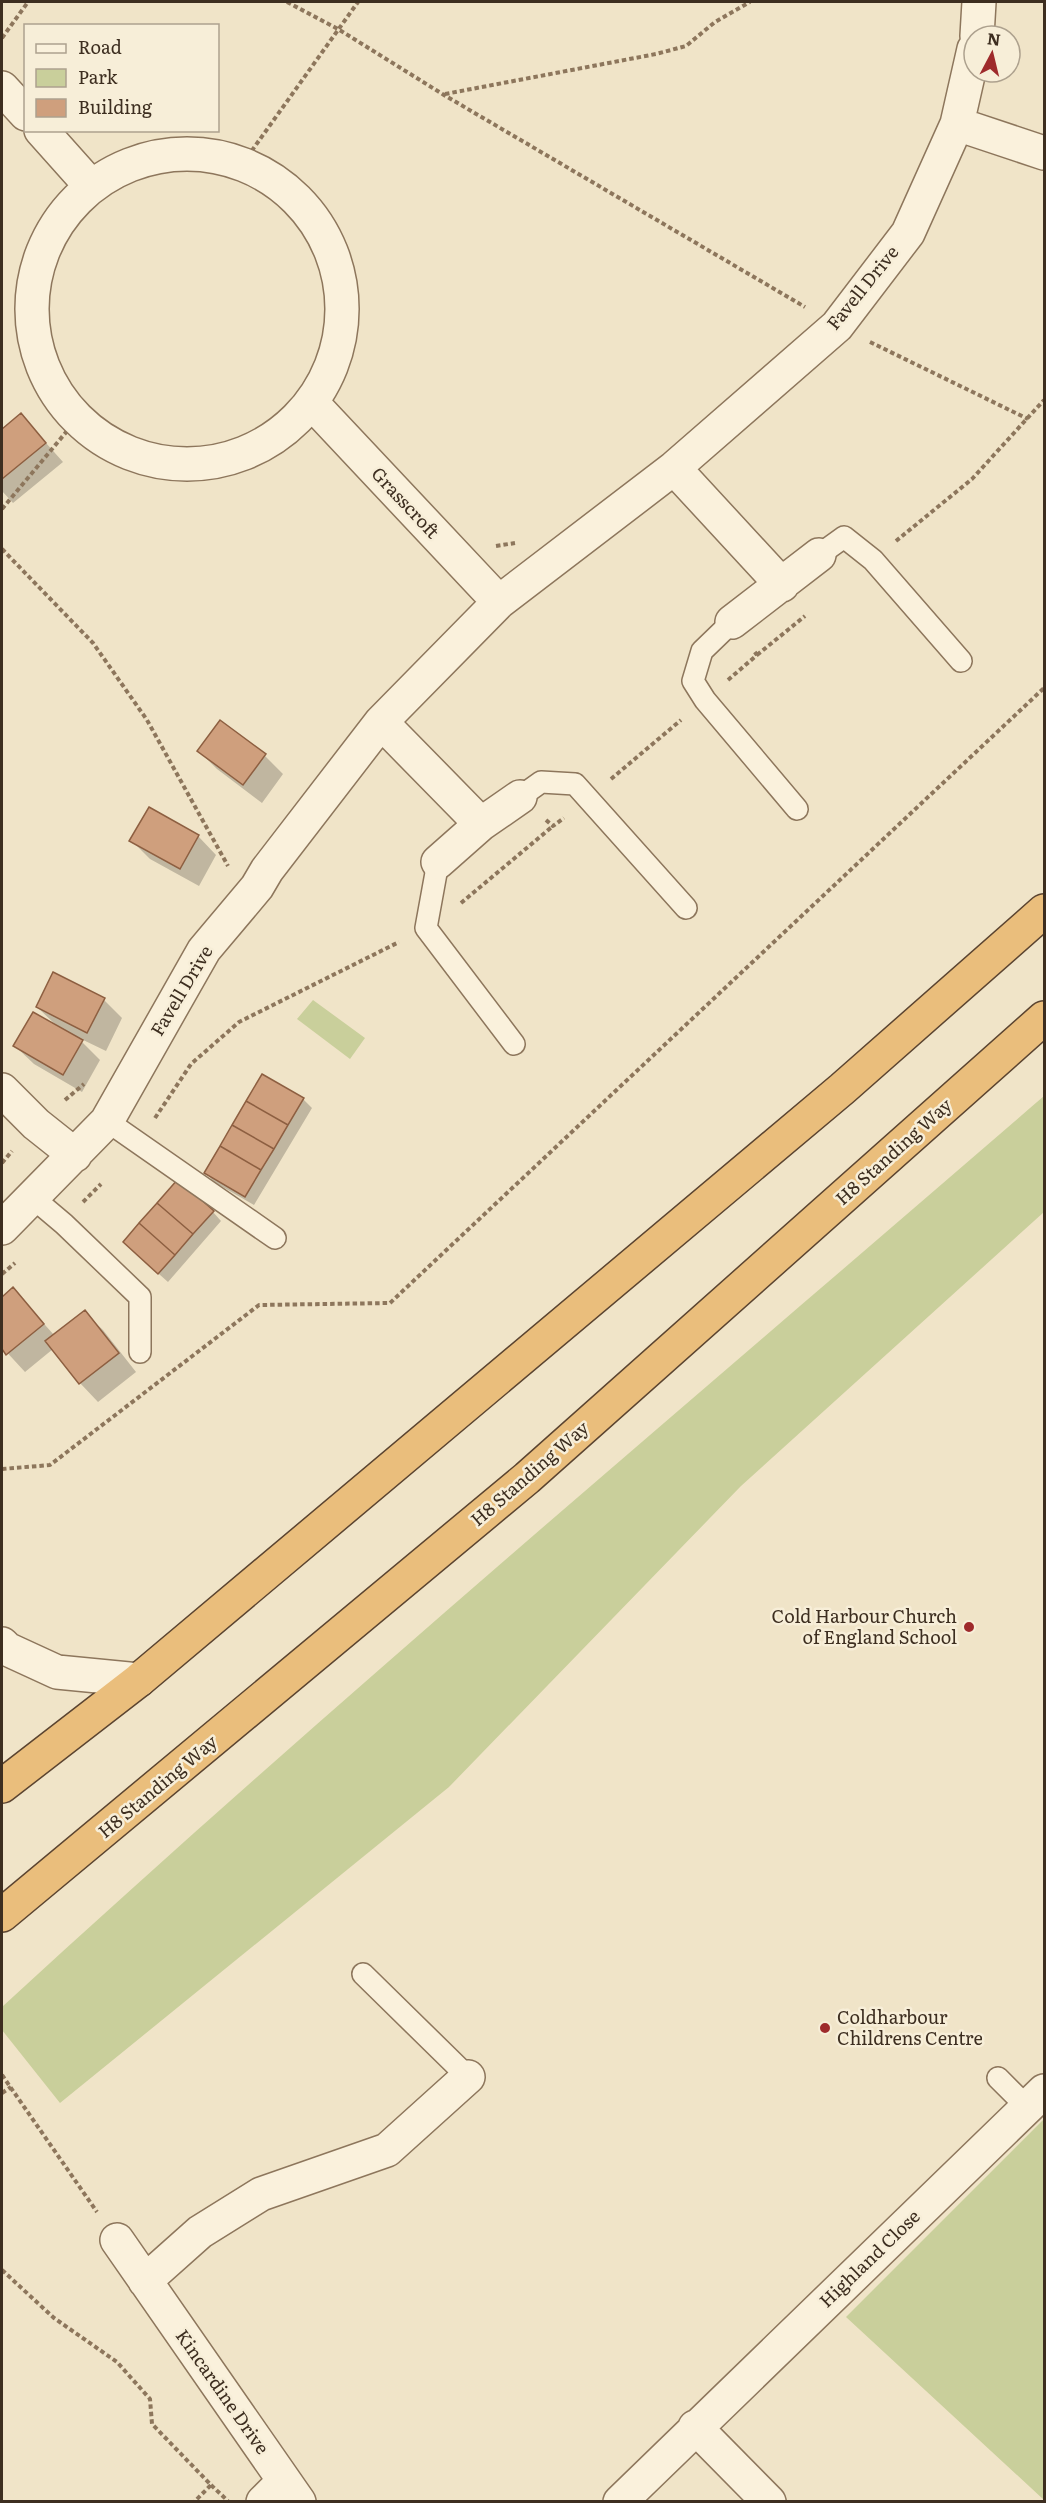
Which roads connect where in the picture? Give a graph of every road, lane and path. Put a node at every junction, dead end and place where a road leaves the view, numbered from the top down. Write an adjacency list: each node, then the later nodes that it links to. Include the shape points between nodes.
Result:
1 (28, 2): 8 (path)
2 (287, 2): 7 (path)
3 (358, 2): 7 (path)
4 (750, 2): 11 (path, via 715,22 686,46)
5 (979, 2): 6 (street)
6 (978, 24)
7 (338, 29): 11 (path); 16 (path)
8 (2, 38)
9 (966, 84): 13 (street, Favell Drive)
10 (2, 88): 12 (street)
11 (444, 95): 18 (path, via 806,307)
12 (24, 112)
13 (957, 124): 15 (street); 19 (street, Favell Drive, via 908,233)
14 (43, 132): 17 (street)
15 (1044, 153)
16 (243, 163): 17 (street, via 191,153 148,159); 21 (street, via 285,187 317,222 338,266 344,313 335,360)
17 (91, 186): 22 (street, via 55,225 35,273 33,304 32,326 46,376)
18 (797, 315)
19 (837, 326): 23 (path); 24 (street, Favell Drive)
20 (1044, 400): 23 (path)
21 (312, 403): 22 (street, via 274,439 225,461 171,464 120,450); 30 (street, Grasscroft)
22 (77, 419): 25 (path)
23 (1028, 419): 29 (path, via 972,479)
24 (674, 468): 31 (street); 32 (street, Favell Drive)
25 (2, 509)
26 (526, 541): 30 (path, via 494,546)
27 (2, 549): 46 (path, via 99,652 147,720)
28 (819, 555): 29 (lane, via 844,537); 31 (street)
29 (873, 560): 36 (lane)
30 (467, 569): 32 (street, Grasscroft)
31 (782, 585): 34 (street)
32 (499, 602): 39 (street, Favell Drive)
33 (809, 613): 35 (path)
34 (732, 622): 35 (path); 38 (lane, via 702,651 693,681)
35 (757, 655): 38 (path)
36 (961, 661)
37 (1044, 688): 63 (path, via 390,1304 259,1305 50,1465)
38 (705, 700): 41 (path); 42 (lane)
39 (381, 722): 43 (street); 53 (street, Favell Drive, via 257,887 204,950)
40 (520, 797): 41 (lane, via 541,782 575,784); 43 (street); 44 (path)
41 (588, 798): 44 (path); 47 (lane)
42 (797, 809)
43 (481, 824): 45 (street)
44 (553, 826): 49 (path)
45 (438, 862): 49 (lane)
46 (229, 867)
47 (686, 908)
48 (1044, 910): 65 (highway, via 842,1089)
49 (426, 928): 51 (lane); 54 (path, via 239,1022 190,1064)
50 (1044, 1018): 67 (highway, H8 Standing Way, via 527,1478)
51 (514, 1044)
52 (2, 1090): 55 (street)
53 (107, 1121): 54 (lane); 55 (street, Favell Drive)
54 (137, 1144): 57 (path); 59 (lane)
55 (75, 1155): 56 (street, Favell Drive)
56 (32, 1197): 57 (lane); 58 (street, Favell Drive)
57 (63, 1224): 62 (lane, via 140,1297)
58 (2, 1228)
59 (276, 1238)
60 (19, 1259): 61 (path)
61 (2, 1274)
62 (140, 1352)
63 (2, 1468)
64 (2, 1644): 65 (street, via 57,1672)
65 (140, 1680): 66 (highway)
66 (2, 1786)
67 (2, 1915)
68 (363, 1974): 70 (lane)
69 (2, 2075): 72 (path)
70 (468, 2077): 77 (street, via 387,2150 261,2194 200,2232)
71 (998, 2078): 74 (lane)
72 (11, 2086): 73 (path); 75 (path)
73 (2, 2093)
74 (1036, 2099): 78 (street, Highland Close)
75 (117, 2240): 77 (street, Kincardine Drive)
76 (2, 2270): 79 (path, via 54,2318 117,2362 150,2399 152,2424)
77 (145, 2281): 80 (street, Kincardine Drive)
78 (695, 2427): 83 (street, Highland Close); 84 (street)
79 (211, 2485): 81 (path); 82 (path)
80 (282, 2495)
81 (194, 2502)
82 (228, 2502)
83 (620, 2502)
84 (769, 2502)

